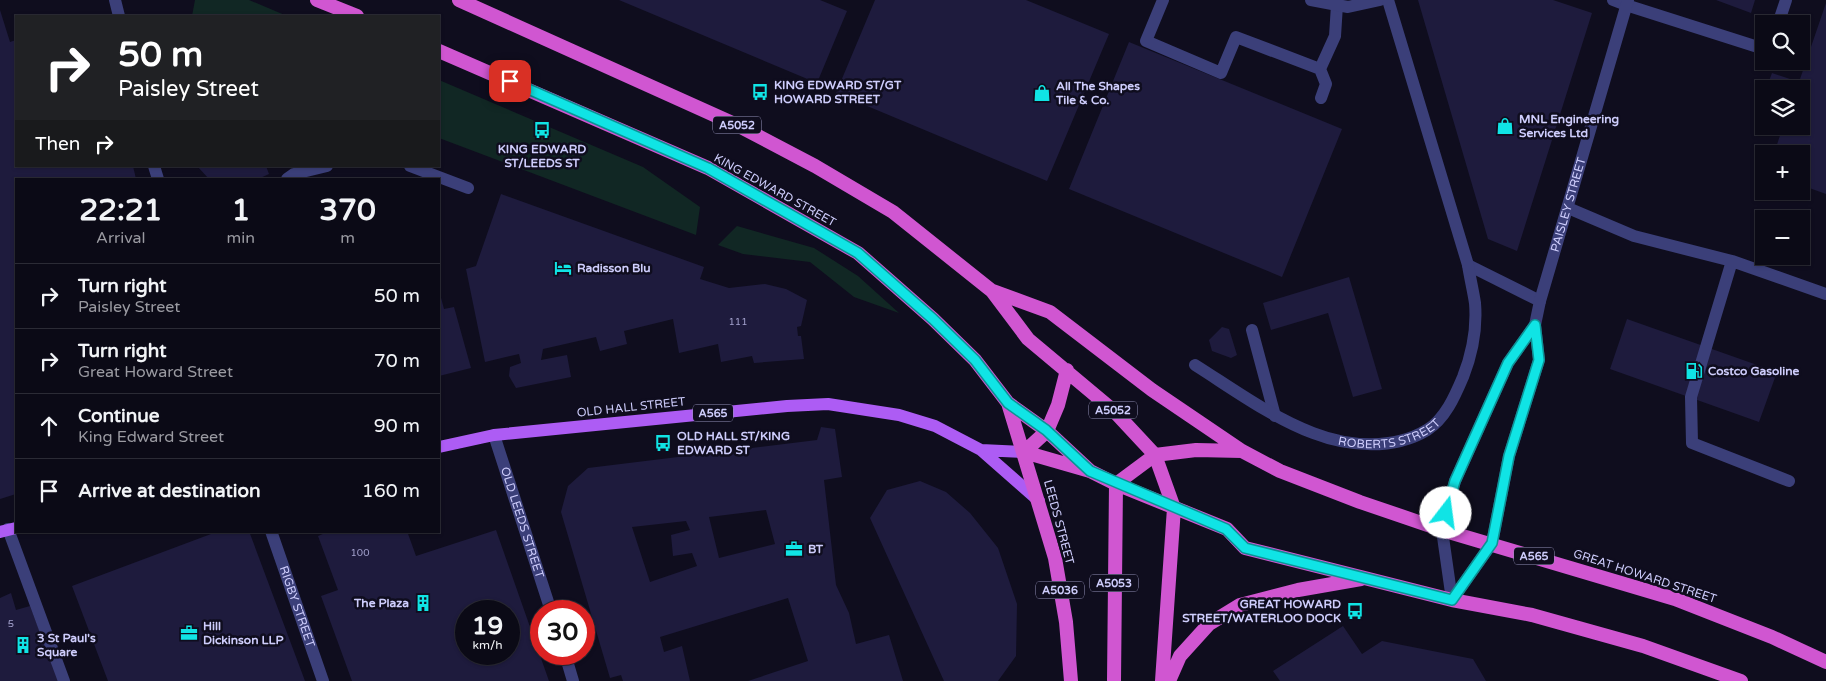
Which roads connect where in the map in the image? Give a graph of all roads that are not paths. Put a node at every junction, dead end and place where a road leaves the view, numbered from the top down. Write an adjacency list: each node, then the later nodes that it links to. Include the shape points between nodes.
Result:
1 (115, 0): 12 (street)
2 (317, 0): 13 (highway)
3 (459, 0): 26 (highway, A5052, via 742,127 815,166 893,212)
4 (1163, 0): 17 (street, via 1146,41 1221,73 1236,36)
5 (1311, 0): 11 (street)
6 (1380, 0): 11 (street, via 1348,7)
7 (1388, 0): 25 (street, ROBERTS STREET)
8 (1613, 0): 10 (street)
9 (1786, 0): 14 (street)
10 (1627, 2): 15 (street); 23 (street, PAISLEY STREET)
11 (1337, 5): 17 (street, via 1335,36)
12 (119, 15)
13 (354, 15)
14 (1781, 15)
15 (1755, 45)
16 (440, 51): 33 (highway, KING EDWARD STREET, via 708,168 858,253 975,360)
17 (1320, 69): 18 (street, via 1326,84)
18 (1321, 98)
19 (323, 167): 21 (street)
20 (413, 167): 22 (street)
21 (288, 178)
22 (468, 188)
23 (1568, 208): 24 (street, via 1634,236); 28 (street, PAISLEY STREET)
24 (1732, 261): 27 (street); 43 (street, via 1691,397 1692,443)
25 (1468, 265): 28 (street); 34 (street, ROBERTS STREET, via 1475,303 1472,346 1459,387 1445,412 1428,429 1400,442 1369,444 1314,434)
26 (992, 291): 32 (highway, A5052, via 1028,339); 39 (highway, via 1050,312 1152,390)
27 (1826, 294)
28 (1540, 301): 29 (street, PAISLEY STREET)
29 (1535, 325): 48 (street, PAISLEY STREET, via 1504,372 1455,481); 50 (street, PAISLEY STREET, via 1539,360 1509,456)
30 (1252, 330): 34 (street)
31 (1195, 365): 34 (street, ROBERTS STREET)
32 (1067, 370): 35 (highway, via 1058,405); 41 (highway, A5052, via 1114,411)
33 (1008, 403): 35 (highway, KING EDWARD STREET); 40 (highway, LEEDS STREET / A5036)
34 (1275, 416)
35 (1046, 430): 40 (highway); 42 (highway, KING EDWARD STREET)
36 (494, 435): 37 (main road, OLD HALL STREET / A565); 38 (main road, OLD HALL STREET / A565, via 828,404 899,416 935,426); 52 (street, OLD LEEDS STREET)
37 (440, 447)
38 (981, 450): 40 (main road); 45 (main road, OLD HALL STREET / A565)
39 (1242, 451): 41 (highway, GREAT HOWARD STREET / A565, via 1196,450); 48 (highway, GREAT HOWARD STREET / A565, via 1280,471)
40 (1024, 452): 42 (highway); 45 (highway, LEEDS STREET / A5036)
41 (1155, 455): 44 (highway, GREAT HOWARD STREET / A565); 46 (highway, A5052)
42 (1090, 471): 44 (highway)
43 (1789, 480)
44 (1116, 484): 46 (highway); 60 (highway, A5053)
45 (1039, 500): 59 (highway, LEEDS STREET / A5036, via 1055,558 1066,622)
46 (1174, 508): 51 (highway, via 1226,529 1245,548); 61 (highway)
47 (8, 530): 56 (street)
48 (1442, 530): 50 (highway, GREAT HOWARD STREET / A565); 53 (street, PAISLEY STREET)
49 (272, 533): 57 (street, RIGBY STREET)
50 (1492, 543): 53 (street, PAISLEY STREET); 54 (highway, GREAT HOWARD STREET / A565, via 1675,599 1772,636)
51 (1367, 578): 53 (highway); 62 (highway, via 1298,590 1240,605 1209,624 1180,656)
52 (547, 600)
53 (1452, 600): 63 (highway, via 1532,615 1615,638)
54 (1826, 662)
55 (568, 665): 58 (street)
56 (64, 681)
57 (323, 681)
58 (573, 681)
59 (1071, 681)
60 (1114, 681)
61 (1162, 681)
62 (1169, 681)
63 (1741, 681)

